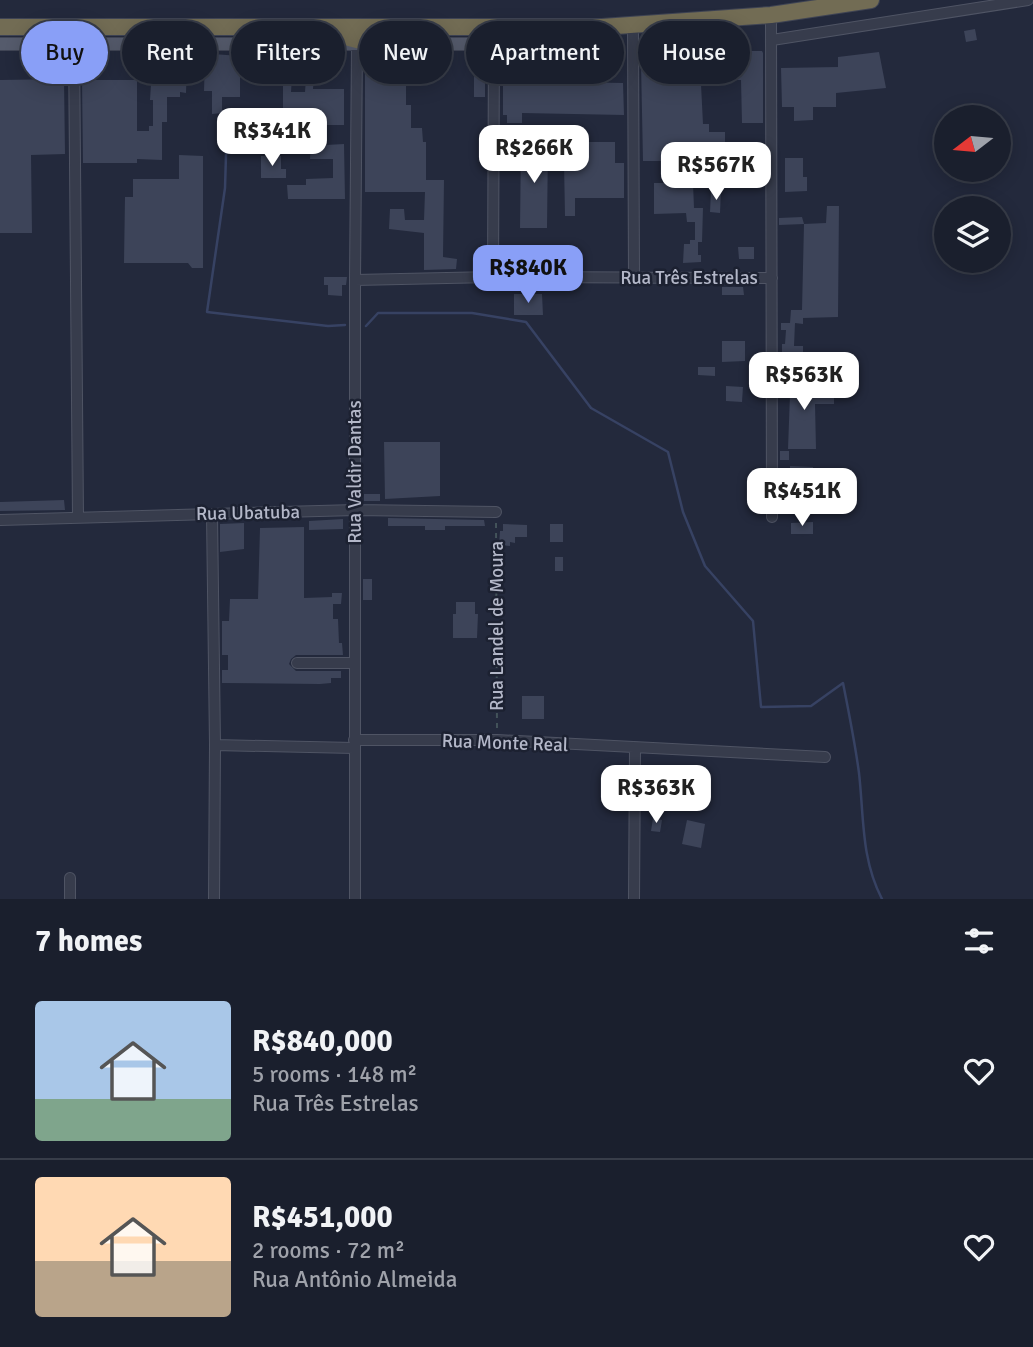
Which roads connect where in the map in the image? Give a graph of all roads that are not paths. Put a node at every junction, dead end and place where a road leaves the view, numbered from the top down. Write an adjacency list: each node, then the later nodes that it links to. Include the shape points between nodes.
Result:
1 (871, 0): 3 (highway)
2 (1028, 0): 10 (street)
3 (771, 15): 4 (highway); 10 (street)
4 (633, 25): 7 (highway); 19 (street)
5 (231, 26): 8 (highway)
6 (345, 26): 9 (highway)
7 (624, 26)
8 (0, 27)
9 (466, 27)
10 (772, 40): 18 (street)
11 (0, 44): 12 (main road)
12 (21, 44)
13 (108, 44): 14 (main road)
14 (357, 46): 20 (street, Rua Valdir Dantas)
15 (74, 84): 25 (street)
16 (494, 84): 17 (street)
17 (493, 277): 19 (street, Rua Três Estrelas); 20 (street, Rua Três Estrelas)
18 (772, 278): 19 (street, Rua Três Estrelas); 24 (street)
19 (634, 279)
20 (355, 280): 21 (street, Rua Valdir Dantas)
21 (356, 510): 22 (street, Rua Ubatuba); 23 (street, Rua Ubatuba); 28 (street, Rua Valdir Dantas)
22 (496, 512)
23 (212, 514): 25 (street, Rua Ubatuba); 30 (street)
24 (772, 517)
25 (78, 518): 26 (street, Rua Ubatuba)
26 (0, 520)
27 (296, 663): 28 (street)
28 (355, 663): 29 (street, Rua Valdir Dantas)
29 (354, 744): 30 (street, Rua Monte Real); 31 (street, Rua Monte Real, via 497,740); 36 (street, Rua Valdir Dantas)
30 (215, 745): 35 (street)
31 (635, 748): 32 (street, Rua Monte Real); 37 (street)
32 (825, 757)
33 (70, 878): 34 (street)
34 (70, 899)
35 (214, 899)
36 (355, 899)
37 (634, 899)

